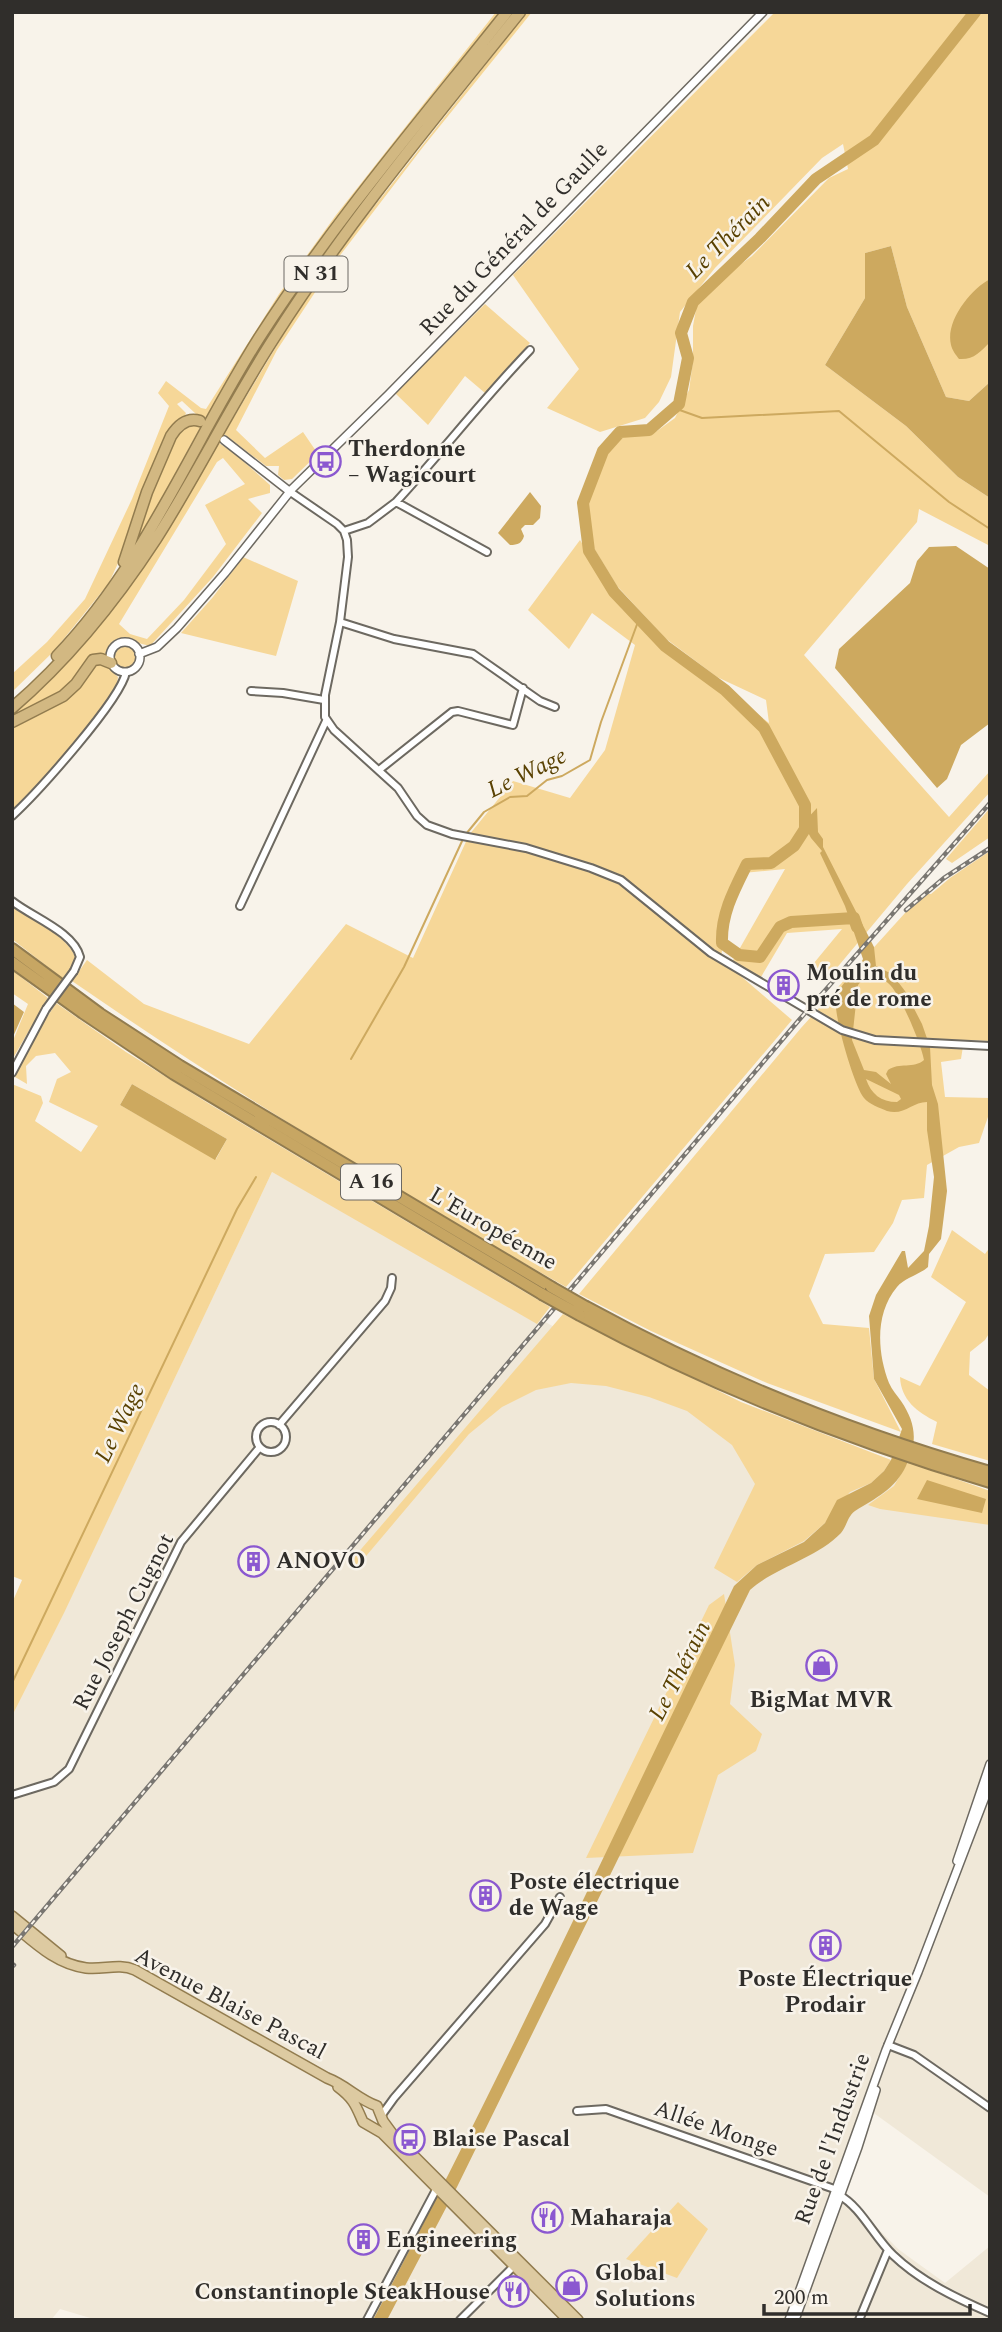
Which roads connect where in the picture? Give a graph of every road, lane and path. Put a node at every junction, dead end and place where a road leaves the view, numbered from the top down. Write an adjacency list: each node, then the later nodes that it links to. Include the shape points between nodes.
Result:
1 (507, 12): 12 (highway, N 31, via 306,269 238,372 129,564)
2 (520, 12): 21 (highway, N 31, via 309,284 161,531 118,594 65,657)
3 (763, 12): 7 (street, Rue du Général de Gaulle)
4 (530, 349): 8 (street)
5 (200, 421): 12 (highway, via 183,422 171,436 125,560)
6 (224, 440): 7 (street)
7 (289, 491): 9 (street); 13 (street, Rue du Général de Gaulle, via 187,618 157,647)
8 (396, 502): 9 (street, via 368,523); 10 (street)
9 (344, 531): 11 (street, via 348,557)
10 (487, 552)
11 (340, 622): 16 (street, via 394,639 473,654); 19 (street)
12 (73, 639): 18 (highway, N 31)
13 (139, 654): 14 (street, via 132,644 119,643 112,650); 15 (street, via 137,666)
14 (111, 663): 15 (street); 23 (highway, via 93,660 63,696)
15 (126, 672): 25 (street, via 108,705)
16 (523, 688): 20 (street); 24 (street, via 513,725 452,712)
17 (251, 691): 19 (street)
18 (12, 701)
19 (324, 701): 22 (street)
20 (555, 706)
21 (12, 708)
22 (326, 721): 24 (street); 27 (street)
23 (12, 722)
24 (379, 770): 30 (street, via 436,830 581,864 625,882 711,953 839,1028 875,1040)
25 (12, 816)
26 (12, 901): 31 (street, bridge, via 52,926 74,945 80,957)
27 (240, 906)
28 (12, 949): 33 (highway, L'Européenne / A 16, via 100,1014 196,1076)
29 (12, 962): 33 (highway, L'Européenne / A 16, via 174,1074)
30 (990, 1046)
31 (12, 1073)
32 (392, 1278): 34 (street, Rue Joseph Cugnot, via 385,1301)
33 (546, 1291): 36 (highway, L'Européenne / A 16, bridge, via 753,1387)
34 (279, 1425): 35 (street, Rue Joseph Cugnot, via 270,1422 259,1428); 35 (street, Rue Joseph Cugnot, via 285,1435 282,1446 271,1451)
35 (260, 1447): 41 (street, Rue Joseph Cugnot, via 181,1542 69,1769 54,1782)
36 (926, 1457): 37 (highway, L'Européenne / A 16); 38 (highway, L'Européenne / A 16)
37 (990, 1472)
38 (990, 1482)
39 (990, 1764): 42 (street, Rue de l'Industrie)
40 (990, 1784): 42 (street, Rue de l'Industrie)
41 (12, 1796)
42 (953, 1875): 47 (street, Rue de l'Industrie)
43 (560, 1897): 49 (street, via 545,1924)
44 (12, 1916): 46 (main road)
45 (12, 1924): 46 (main road, Avenue Blaise Pascal, via 48,1953)
46 (74, 1965): 48 (main road, Avenue Blaise Pascal, via 125,1967)
47 (890, 2045): 51 (street, via 914,2055); 57 (street, Rue de l'Industrie)
48 (327, 2078): 50 (main road, Avenue Blaise Pascal); 53 (main road, Avenue Blaise Pascal)
49 (394, 2098): 50 (street); 54 (street)
50 (370, 2104): 53 (main road); 54 (main road, Avenue Blaise Pascal, via 379,2108)
51 (990, 2108)
52 (577, 2111): 57 (street, Allée Monge, via 606,2109)
53 (361, 2112): 55 (main road, Avenue Blaise Pascal, via 363,2122)
54 (381, 2117): 55 (main road); 56 (main road, Avenue Blaise Pascal)
55 (372, 2125): 56 (main road, Avenue Blaise Pascal)
56 (439, 2186): 59 (main road, Avenue Blaise Pascal); 61 (street)
57 (838, 2193): 58 (street); 65 (street, Rue de l'Industrie); 66 (street, Rue de l'Industrie)
58 (888, 2250): 60 (street, via 941,2290); 67 (street)
59 (516, 2263): 62 (street); 63 (main road, Avenue Blaise Pascal); 64 (main road, Avenue Blaise Pascal)
60 (990, 2313)
61 (367, 2320)
62 (460, 2320)
63 (568, 2320)
64 (578, 2320)
65 (789, 2320)
66 (795, 2320)
67 (859, 2320)

